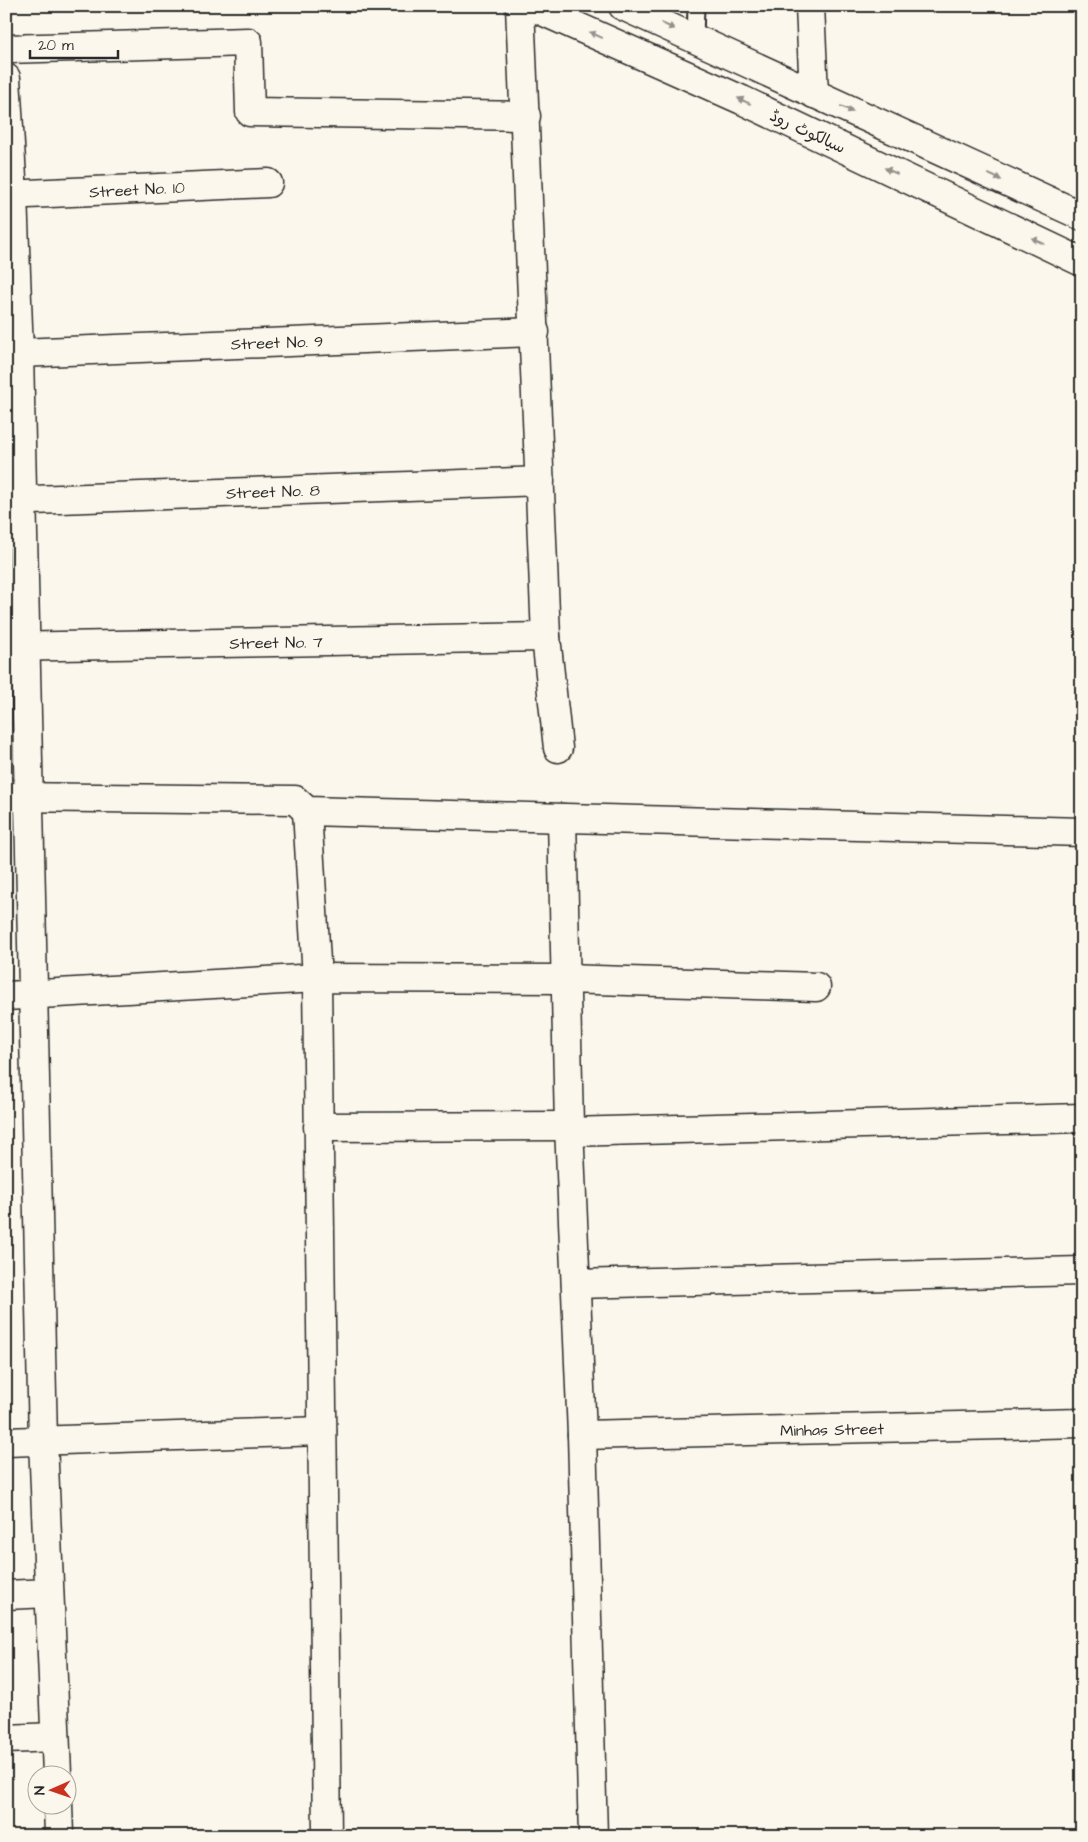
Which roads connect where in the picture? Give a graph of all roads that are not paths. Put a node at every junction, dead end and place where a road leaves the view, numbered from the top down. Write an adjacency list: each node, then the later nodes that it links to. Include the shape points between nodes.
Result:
1 (520, 6): 10 (street)
2 (531, 6): 14 (street, سیالکوٹ روڈ, one-way to 2, via 742,100)
3 (623, 6): 6 (street, one-way to 6)
4 (696, 6): 6 (lane)
5 (810, 6): 9 (street)
6 (695, 39): 9 (street)
7 (6, 48): 10 (street, via 248,42 250,112)
8 (6, 78): 12 (street)
9 (814, 94): 13 (street, one-way to 13)
10 (526, 116): 15 (street)
11 (268, 183): 12 (street, Street No. 10)
12 (10, 195): 16 (street)
13 (1082, 216)
14 (1082, 262)
15 (535, 332): 16 (street, Street No. 9); 17 (street)
16 (15, 348): 18 (street)
17 (540, 481): 18 (street, Street No. 8); 19 (street)
18 (14, 501): 20 (street)
19 (546, 637): 20 (street, Street No. 7); 21 (street)
20 (17, 647): 22 (street)
21 (558, 748)
22 (17, 797): 23 (street, via 295,800); 29 (street)
23 (307, 811): 24 (street); 26 (street)
24 (562, 818): 25 (street); 27 (street)
25 (1082, 832)
26 (317, 978): 27 (street); 29 (street); 31 (street)
27 (565, 979): 28 (street); 32 (street)
28 (816, 987)
29 (19, 996): 38 (street)
30 (1082, 1118): 32 (street)
31 (318, 1127): 32 (street); 36 (street)
32 (569, 1129): 34 (street)
33 (1082, 1270): 34 (street)
34 (576, 1284): 37 (street)
35 (1082, 1423): 37 (street, Minhas Street)
36 (322, 1431): 38 (street); 47 (street)
37 (582, 1435): 48 (street)
38 (43, 1441): 39 (street); 40 (street)
39 (6, 1442)
40 (49, 1593): 41 (street); 42 (street)
41 (6, 1595)
42 (55, 1737): 43 (street); 44 (street)
43 (6, 1739)
44 (56, 1764)
45 (58, 1814): 46 (street)
46 (59, 1836)
47 (327, 1836)
48 (592, 1836)

